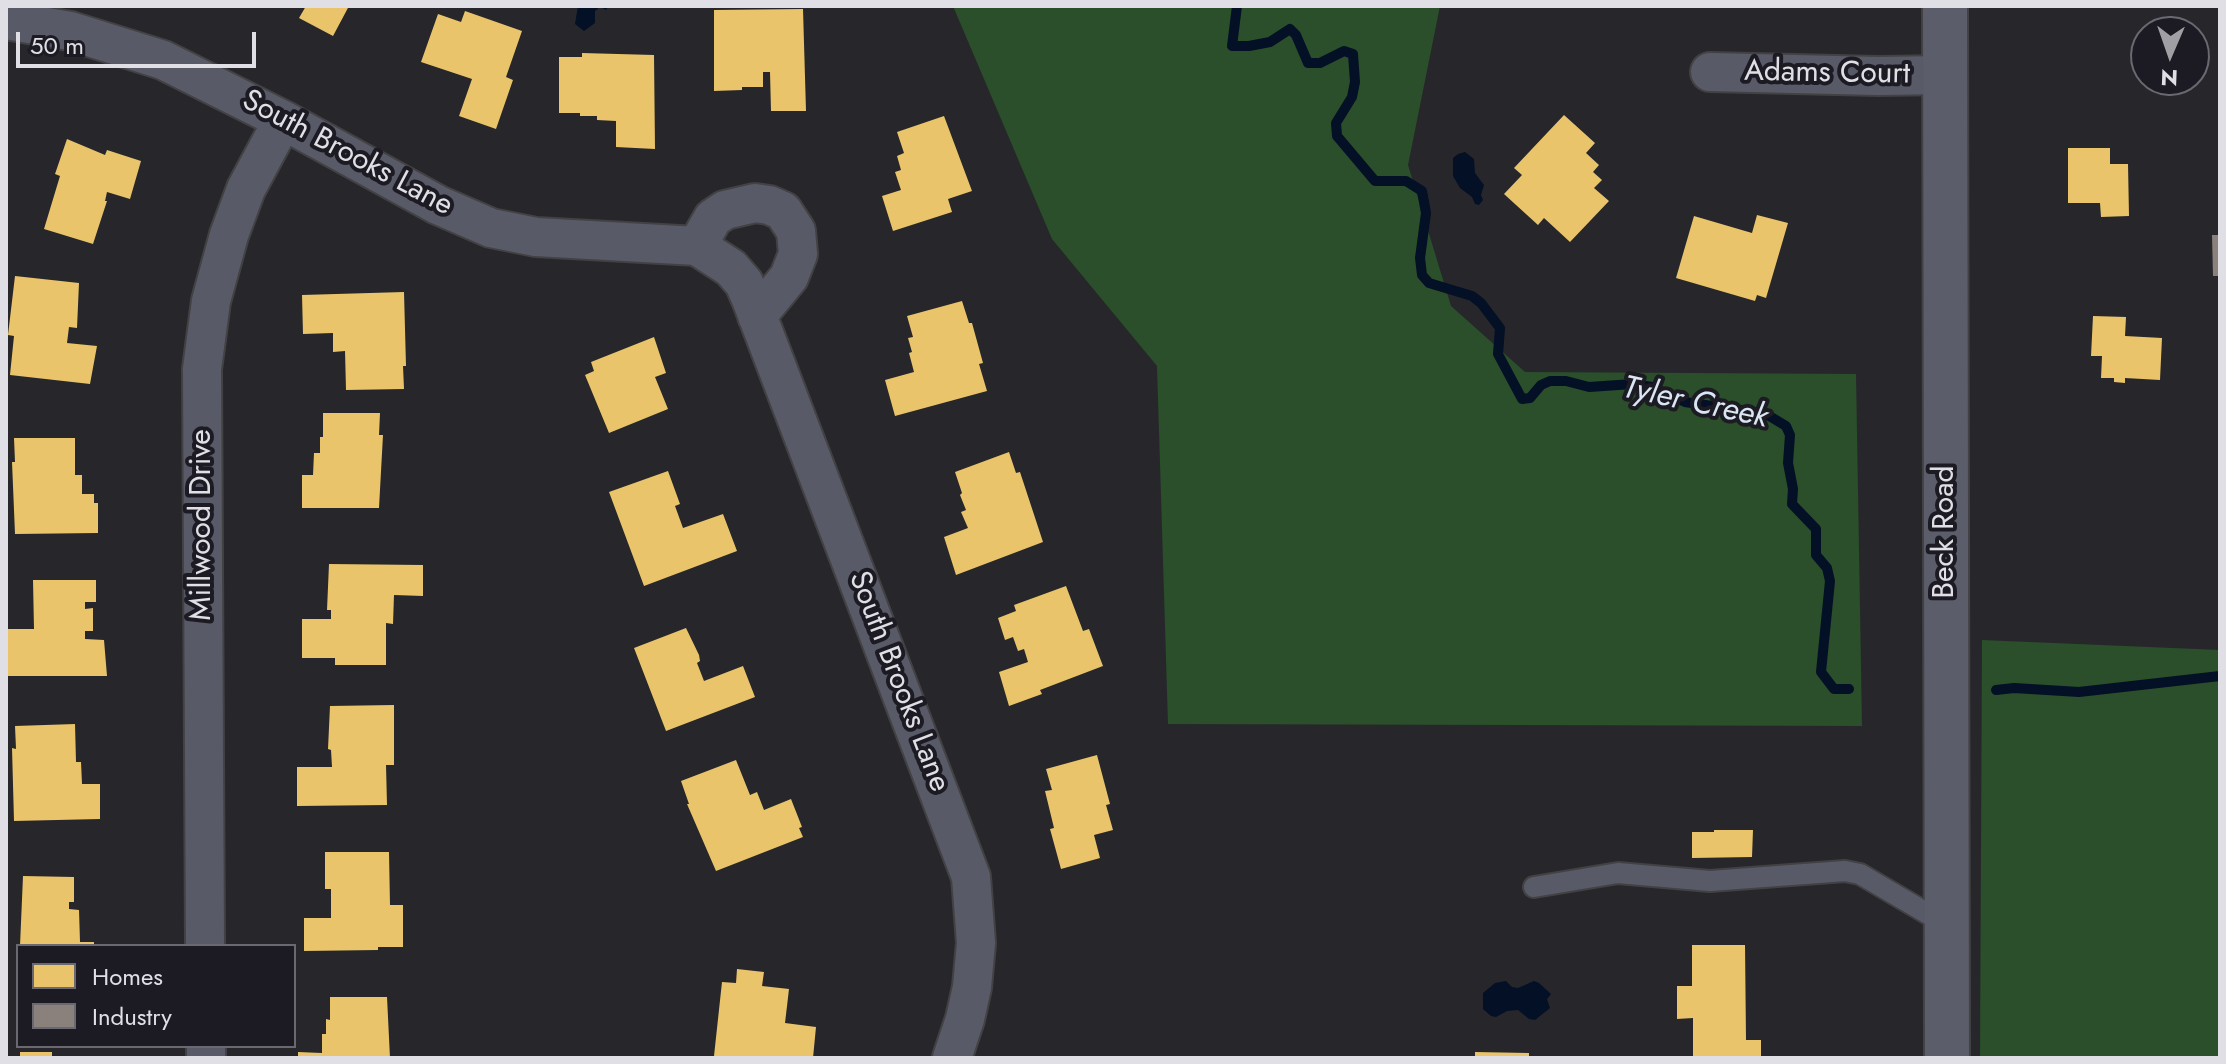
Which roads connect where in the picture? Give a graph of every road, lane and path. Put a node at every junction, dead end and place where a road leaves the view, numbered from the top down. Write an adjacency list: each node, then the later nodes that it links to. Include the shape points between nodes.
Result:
1 (1945, 6): 4 (main road, Beck Road)
2 (11, 16): 5 (street, South Brooks Lane, via 163,60)
3 (1710, 72): 4 (street, Adams Court)
4 (1945, 75): 9 (main road, Beck Road)
5 (283, 120): 6 (street, South Brooks Lane, via 426,199 491,228 536,237); 10 (street, Millwood Drive, via 246,189 229,235 211,301 202,369)
6 (697, 246): 7 (street, South Brooks Lane, via 744,283); 7 (street, via 713,218 725,210 755,203 783,211 796,231 798,254 789,277)
7 (757, 316): 11 (street, South Brooks Lane, via 971,877 976,943 972,987)
8 (1534, 887): 9 (lane, via 1618,873 1710,881 1845,871 1860,874)
9 (1947, 925): 12 (main road, Beck Road)
10 (205, 944)
11 (952, 1058)
12 (1947, 1058)

